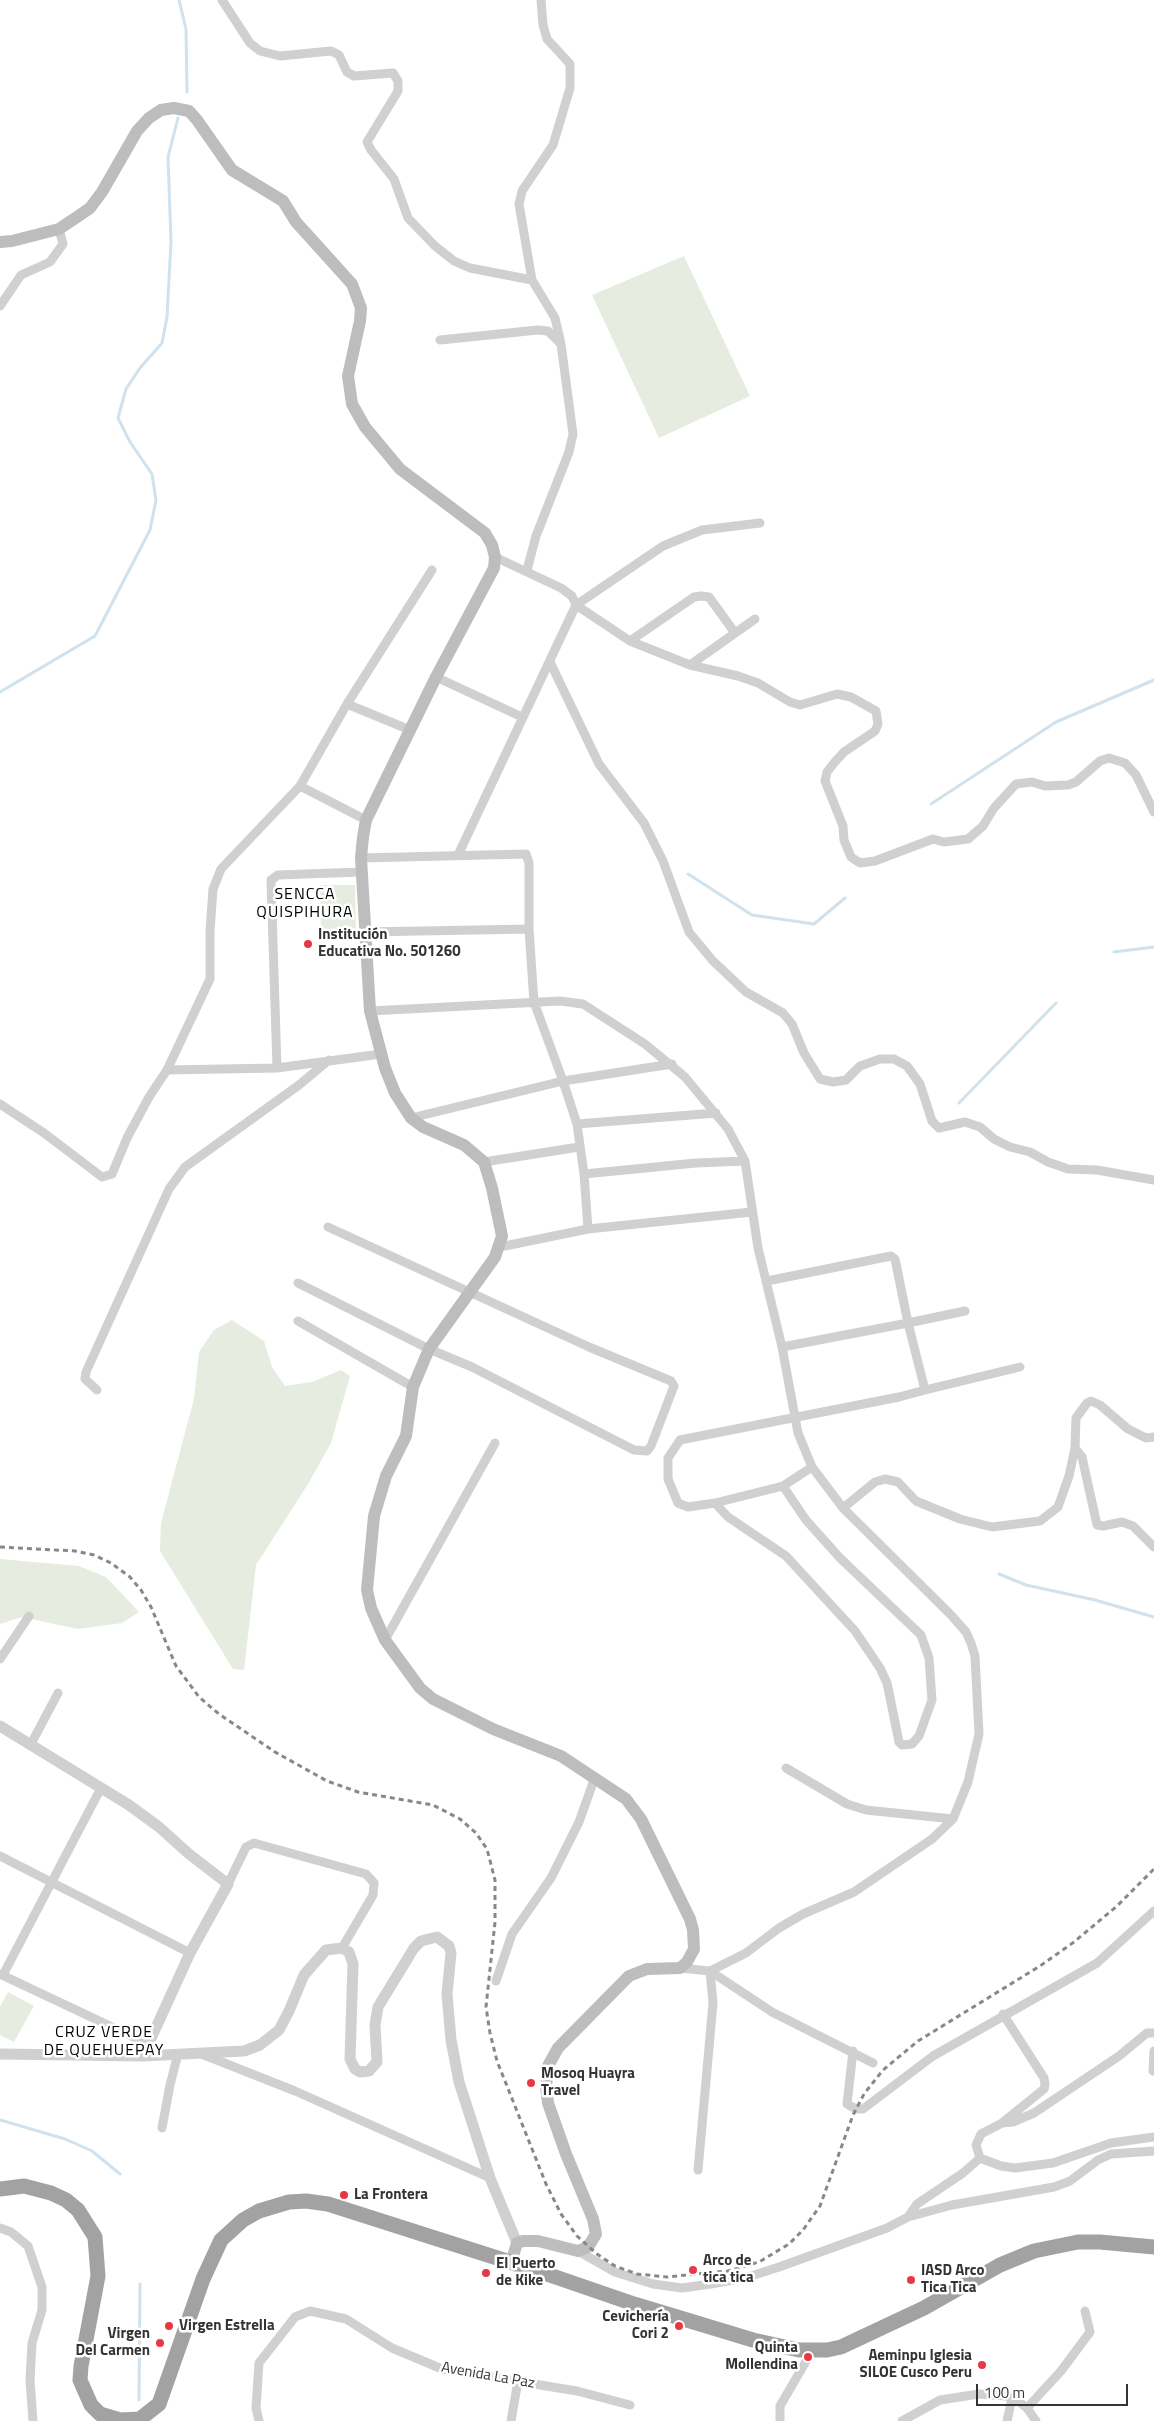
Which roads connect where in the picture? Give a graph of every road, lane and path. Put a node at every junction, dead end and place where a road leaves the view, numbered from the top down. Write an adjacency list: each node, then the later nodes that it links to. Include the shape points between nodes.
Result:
1 (222, 0): 5 (street, via 250,43 260,51 280,56 331,51 354,76 393,73 398,81 398,91 367,142 394,179 408,218 454,261 470,268)
2 (541, 0): 5 (street, via 547,39 570,64 570,88 553,145 522,191 519,204)
3 (59, 229): 4 (main road, via 12,242); 6 (street, via 63,244 50,262 21,275); 10 (main road, via 90,208 149,118 161,110 188,111 232,170 282,202 352,284 361,308 348,376 352,404 365,427 400,469 485,533)
4 (0, 242)
5 (532, 280): 8 (street, via 555,318)
6 (0, 306)
7 (440, 340): 8 (street, via 538,330 548,331)
8 (561, 344): 12 (street, via 573,434)
9 (760, 523): 13 (street, via 702,530 663,546)
10 (495, 557): 12 (street); 19 (main road, via 494,568)
11 (432, 570): 20 (street)
12 (527, 570): 13 (street, via 561,588 572,596)
13 (576, 605): 16 (street); 17 (street)
14 (755, 619): 15 (street)
15 (735, 633): 16 (street, via 709,597 701,596 694,597); 18 (street)
16 (630, 641): 18 (street)
17 (550, 662): 21 (street); 47 (street, via 599,764 644,823 663,861 689,932 713,961 746,992 782,1013 792,1024 804,1054 820,1079 846,1080 860,1066 880,1059 894,1059 907,1066 920,1084 932,1121 939,1128 965,1122 980,1127 1010,1147 1068,1169 1097,1170)
18 (690, 665): 24 (street, via 758,683 800,705 837,694 851,697 876,711 878,724 875,730 834,763 825,781 844,826 844,840 851,857 860,863 875,861 934,839 944,842 968,839 983,826 1016,784 1068,785 1100,761 1110,758 1125,763 1136,776)
19 (436, 678): 21 (street); 22 (main road)
20 (347, 704): 22 (street); 23 (street)
21 (522, 717): 26 (street)
22 (410, 730): 25 (main road)
23 (300, 786): 25 (street); 37 (street, via 221,869 213,889 210,979)
24 (1154, 812)
25 (366, 820): 27 (main road)
26 (458, 855): 27 (street); 29 (street, via 526,854 529,863)
27 (362, 858): 28 (main road)
28 (362, 872): 30 (main road); 36 (street, via 278,875 271,880)
29 (529, 929): 30 (street); 31 (street)
30 (365, 932): 32 (main road)
31 (534, 1002): 32 (street); 35 (street, via 583,1004); 38 (street)
32 (370, 1011): 33 (main road)
33 (381, 1054): 34 (street); 41 (main road, via 394,1093)
34 (329, 1060): 36 (street); 62 (street, via 299,1086 185,1167 169,1189 86,1372 86,1379)
35 (672, 1064): 38 (street); 40 (street)
36 (277, 1068): 37 (street)
37 (167, 1070): 39 (street, via 148,1097 112,1174 107,1177 102,1178)
38 (563, 1081): 41 (street); 42 (street)
39 (0, 1104)
40 (716, 1114): 42 (street); 45 (street)
41 (411, 1118): 44 (main road, via 423,1127 464,1145)
42 (577, 1124): 43 (street)
43 (579, 1147): 44 (street); 46 (street)
44 (484, 1162): 51 (main road, via 502,1236)
45 (746, 1162): 46 (street, via 696,1163); 48 (street)
46 (584, 1174): 50 (street)
47 (1154, 1180)
48 (752, 1212): 50 (street); 52 (street)
49 (328, 1226): 54 (street)
50 (588, 1229): 51 (street)
51 (500, 1247): 54 (main road)
52 (767, 1281): 57 (street, via 893,1257); 58 (street)
53 (298, 1283): 59 (street)
54 (469, 1292): 59 (main road); 59 (street, via 671,1381 674,1386 651,1446 647,1451 634,1450 472,1367)
55 (965, 1311): 57 (street)
56 (298, 1321): 61 (street)
57 (908, 1323): 58 (street); 63 (street)
58 (782, 1347): 64 (street)
59 (429, 1349): 61 (main road)
60 (1020, 1367): 63 (street)
61 (413, 1387): 74 (main road, via 406,1436 386,1476 374,1516 367,1590)
62 (97, 1390)
63 (925, 1390): 64 (street)
64 (794, 1417): 68 (street); 70 (street, via 680,1440 668,1458 668,1479 678,1503 688,1507)
65 (1154, 1438): 67 (street, via 1146,1438 1128,1429 1100,1405 1091,1402 1079,1411 1076,1418)
66 (495, 1443): 74 (street)
67 (1075, 1448): 71 (street, via 1058,1507 1040,1521 992,1527 960,1519 916,1501 898,1482 886,1479 875,1482); 72 (street, via 1082,1457 1097,1525 1122,1522 1133,1526)
68 (812, 1466): 69 (street); 71 (street)
69 (783, 1486): 70 (street); 70 (street, via 806,1520 840,1558 921,1635 929,1658 932,1700 919,1736 912,1744 902,1745 899,1742 887,1683 854,1631 786,1556 728,1517)
70 (715, 1503)
71 (843, 1508): 82 (street, via 951,1615 971,1643 975,1656 979,1734 968,1782)
72 (1154, 1547)
73 (29, 1616): 75 (street)
74 (385, 1640): 80 (main road, via 420,1688 433,1699 494,1730 561,1756)
75 (0, 1659)
76 (58, 1693): 78 (street)
77 (0, 1726): 78 (street)
78 (31, 1744): 81 (street)
79 (786, 1768): 82 (street, via 847,1804 866,1810)
80 (595, 1777): 89 (main road, via 626,1799 640,1819 690,1919 694,1949); 92 (street, via 579,1822 551,1878 512,1934)
81 (101, 1788): 84 (street); 85 (street, via 160,1826)
82 (953, 1819): 90 (street, via 932,1839 854,1892 803,1914 746,1953)
83 (0, 1856): 84 (street)
84 (51, 1881): 88 (street); 91 (street)
85 (228, 1884): 87 (street, via 246,1848 254,1844 366,1874 374,1883 373,1895); 88 (street)
86 (1154, 1911): 93 (street, via 1097,1963)
87 (342, 1948): 98 (street, via 326,1950 304,1975 279,2030 260,2046 244,2051); 110 (street, via 348,1952 353,1964 350,2059 355,2069 364,2072 374,2068 376,2062 378,2006 414,1948 421,1941 437,1937 449,1946 451,1963 447,1994 451,2040 459,2082)
88 (190, 1953): 95 (street)
89 (680, 1968): 90 (street); 116 (main road, via 647,1969 628,1976 558,2048 548,2066 548,2104 595,2225 594,2241)
90 (710, 1971): 96 (street, via 772,2012); 109 (street, via 713,2003)
91 (1, 1975): 95 (street)
92 (496, 1981)
93 (1003, 2014): 96 (street, via 933,2056 863,2110 847,2104); 104 (street, via 1045,2081 1044,2089)
94 (1154, 2033): 104 (street, via 1147,2033 1034,2113)
95 (148, 2044): 101 (street)
96 (853, 2051): 102 (street)
97 (1154, 2051): 103 (street)
98 (200, 2053): 100 (street); 110 (street)
99 (0, 2054): 101 (street)
100 (178, 2054): 101 (street); 105 (street)
101 (143, 2056)
102 (873, 2063)
103 (1154, 2073)
104 (1002, 2123): 108 (street, via 979,2136 976,2150)
105 (162, 2128)
106 (1154, 2137): 108 (street, via 1111,2143 1054,2163 1001,2166)
107 (1154, 2151): 112 (street, via 1111,2154 1054,2187 961,2203)
108 (980, 2158): 112 (street, via 917,2204)
109 (698, 2170)
110 (490, 2178): 114 (street)
111 (0, 2189): 124 (highway, via 24,2186 51,2193 66,2200 86,2221 95,2237 98,2276 80,2380 85,2395 100,2414 120,2420)
112 (908, 2217): 116 (street, via 887,2228 764,2272 692,2287 674,2288 635,2279 602,2266)
113 (0, 2228): 125 (street, via 11,2232 28,2246 42,2287 42,2310 32,2343)
114 (517, 2243): 116 (main road, via 538,2240); 117 (main road)
115 (1154, 2247): 119 (highway, via 1078,2242 1034,2251 1000,2265 924,2308 841,2347)
116 (578, 2251)
117 (510, 2263): 119 (highway, via 714,2329 780,2347); 124 (highway, via 328,2204 289,2202 259,2211 243,2220 221,2240 203,2279 159,2404)
118 (1085, 2311): 123 (street, via 1090,2332 1061,2371)
119 (812, 2351): 128 (street, via 780,2406)
120 (518, 2381): 122 (street, Avenida La Paz, via 577,2391); 126 (street, Avenida La Paz, via 442,2369 392,2348 346,2319 310,2311 295,2317 260,2363 256,2408); 127 (street)
121 (1012, 2398): 123 (street); 129 (street, via 992,2394 951,2397); 130 (street)
122 (630, 2405)
123 (1026, 2408): 131 (street)
124 (140, 2420)
125 (33, 2421)
126 (259, 2421)
127 (511, 2421)
128 (780, 2421)
129 (902, 2421)
130 (1007, 2421)
131 (1036, 2421)

